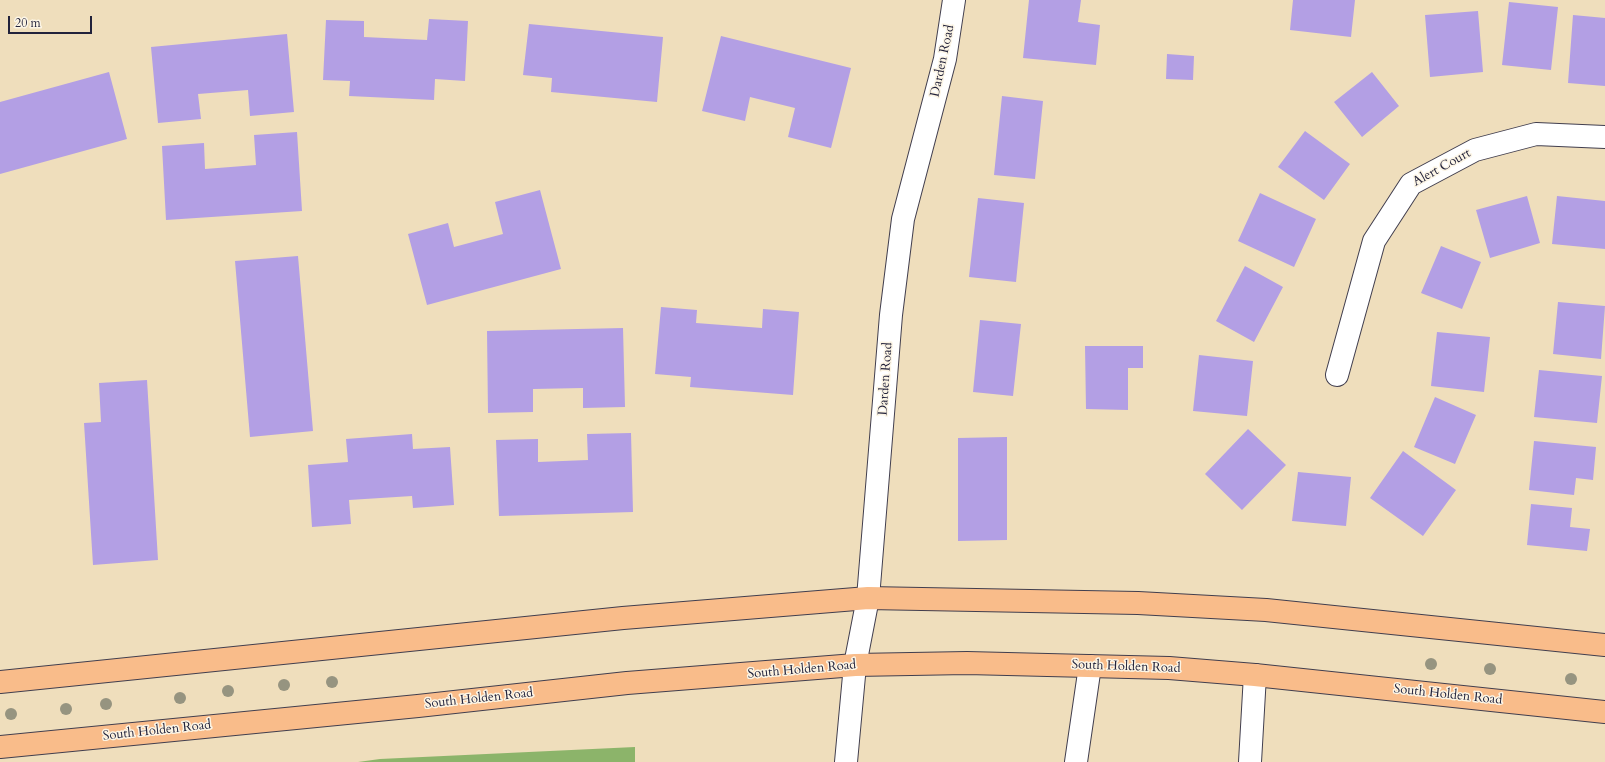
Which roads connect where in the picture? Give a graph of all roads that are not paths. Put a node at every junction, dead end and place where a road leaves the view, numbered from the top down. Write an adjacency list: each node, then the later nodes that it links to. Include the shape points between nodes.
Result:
1 (954, 0): 4 (street, Darden Road, via 945,59 903,219 891,315)
2 (1605, 137): 3 (street, Alert Court, via 1536,134 1475,150 1411,184 1374,241)
3 (1337, 375)
4 (868, 598): 5 (main road, via 1138,603 1266,610); 6 (street, Darden Road); 9 (main road, via 623,618)
5 (1605, 645)
6 (855, 665): 7 (main road, South Holden Road, via 967,663); 11 (main road, South Holden Road, via 627,683); 12 (street, Darden Road)
7 (1090, 666): 8 (main road, South Holden Road, via 1169,668); 13 (street)
8 (1255, 675): 10 (main road, South Holden Road); 14 (street)
9 (0, 682)
10 (1605, 712)
11 (0, 747)
12 (846, 762)
13 (1076, 762)
14 (1250, 762)

